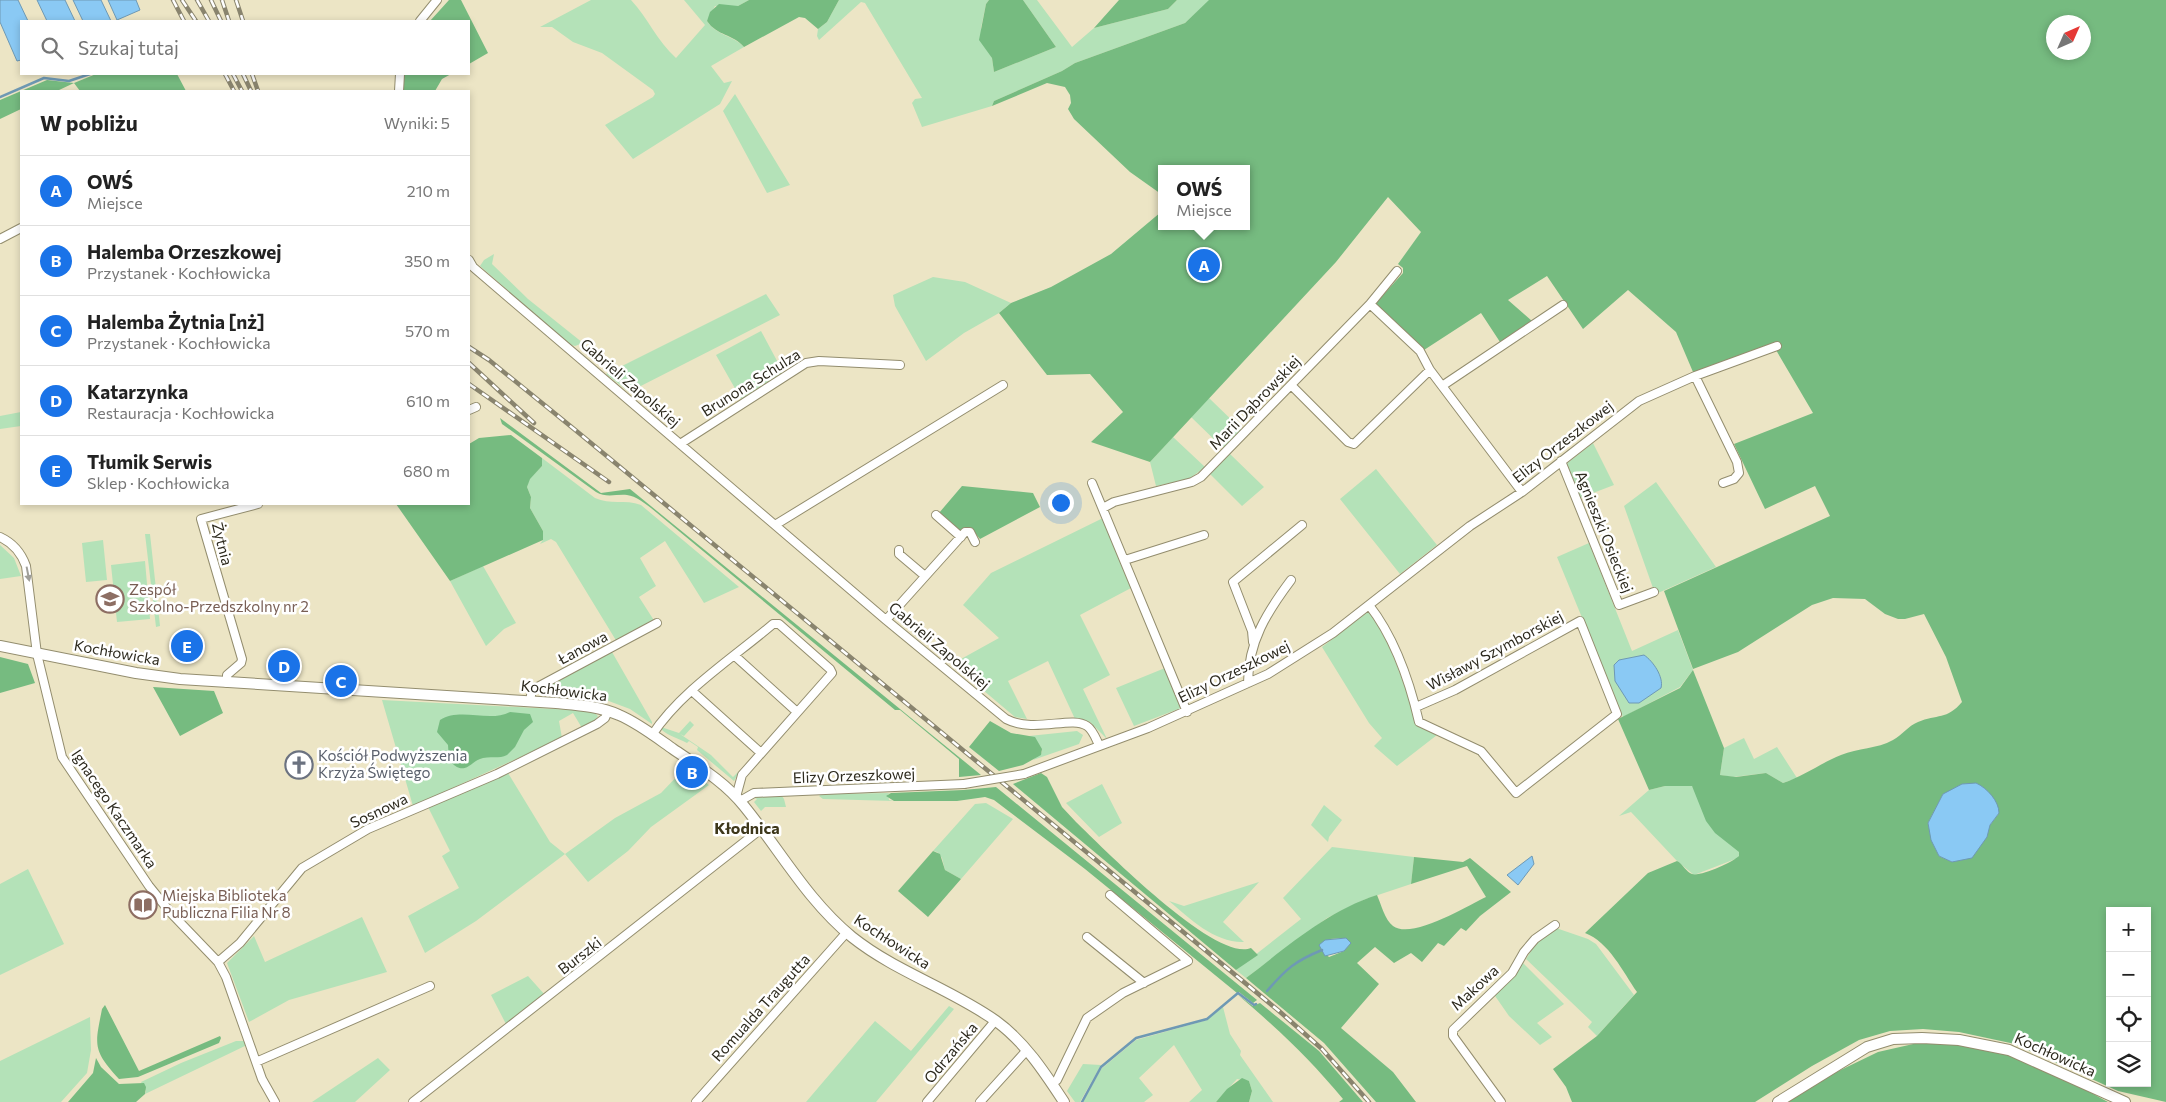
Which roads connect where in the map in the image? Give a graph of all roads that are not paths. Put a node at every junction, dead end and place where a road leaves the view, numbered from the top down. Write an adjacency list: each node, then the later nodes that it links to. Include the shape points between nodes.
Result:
1 (437, 0): 2 (street)
2 (421, 20)
3 (400, 75): 4 (street)
4 (399, 90)
5 (20, 229): 6 (street)
6 (0, 239)
7 (470, 262): 18 (street, Gabrieli Zapolskiej)
8 (1397, 272): 9 (street, Marii Dąbrowskiej)
9 (1370, 304): 13 (street, via 1420,351); 16 (street, Marii Dąbrowskiej)
10 (1563, 306): 17 (street)
11 (1777, 346): 14 (street, Elizy Orzeszkowej)
12 (900, 365): 18 (street, Brunona Schulza, via 806,363)
13 (1430, 370): 16 (street, via 1354,444 1348,442); 17 (street)
14 (1695, 376): 19 (street, Elizy Orzeszkowej, via 1639,401); 21 (street, via 1737,462 1739,472 1734,479)
15 (1002, 385): 26 (street)
16 (1291, 386): 24 (street, Marii Dąbrowskiej, via 1201,477 1114,502)
17 (1442, 386): 22 (street)
18 (680, 444): 26 (street, Gabrieli Zapolskiej)
19 (1561, 461): 22 (street, Elizy Orzeszkowej); 36 (street, Agnieszki Osieckiej, via 1619,605)
20 (1092, 483): 24 (street)
21 (1724, 483)
22 (1522, 492): 37 (street, Elizy Orzeszkowej, via 1470,526)
23 (254, 505): 45 (street, Żytnia, via 201,519 242,659 227,675)
24 (1104, 508): 33 (street)
25 (936, 515): 30 (street)
26 (775, 525): 38 (street, Gabrieli Zapolskiej)
27 (1302, 525): 40 (street, via 1233,582 1252,631)
28 (1204, 535): 33 (street)
29 (0, 537): 42 (street, Ignacego Kaczmarka, one-way to 42, via 14,545 26,566)
30 (961, 537): 31 (street, via 968,531); 34 (street)
31 (975, 542)
32 (899, 550): 34 (street, via 899,554)
33 (1124, 560): 51 (street)
34 (925, 576): 38 (street)
35 (1291, 580): 40 (street)
36 (1654, 592)
37 (1369, 605): 44 (street, Elizy Orzeszkowej, via 1301,655); 48 (street, Wisławy Szymborskiej, via 1380,618)
38 (886, 620): 53 (street, Gabrieli Zapolskiej, via 1006,719 1026,726 1079,723 1092,730)
39 (657, 623): 47 (street, Łanowa, via 532,690)
40 (1253, 642): 44 (street)
41 (0, 646): 42 (street, Kochłowicka)
42 (36, 654): 45 (street, Kochłowicka, via 136,673); 61 (street, Ignacego Kaczmarka, via 56,740 66,765 149,886)
43 (736, 656): 46 (street); 50 (street); 50 (street, via 776,623 830,669 830,676)
44 (1248, 683): 51 (street, Elizy Orzeszkowej)
45 (227, 684): 47 (street, Kochłowicka)
46 (692, 691): 52 (street, via 663,718); 54 (street)
47 (530, 701): 49 (street, Kochłowicka)
48 (1416, 707): 48 (street, Wisławy Szymborskiej, via 1455,690 1580,621 1618,714 1516,793 1481,751 1420,722)
49 (608, 711): 52 (street, Kochłowicka, via 630,720); 61 (street, Sosnowa, via 605,718 589,728 497,774 368,829 302,868 246,937)
50 (797, 712): 54 (street)
51 (1187, 712): 53 (street, Elizy Orzeszkowej)
52 (652, 735): 55 (street, Kochłowicka)
53 (1100, 746): 55 (street, Elizy Orzeszkowej, bridge, via 1024,774 964,784 754,793)
54 (761, 753): 55 (street, via 742,775)
55 (738, 799): 56 (street, Kochłowicka)
56 (761, 829): 59 (street, Kochłowicka, via 805,889); 69 (street, Burszki)
57 (1110, 895): 62 (street, via 1188,961)
58 (1556, 925): 74 (street, Makowa, via 1535,939 1512,973 1453,1030 1456,1041)
59 (847, 932): 64 (street, Kochłowicka, via 890,962); 70 (street, Romualda Traugutta)
60 (1087, 937): 62 (street)
61 (218, 962): 66 (street, Ignacego Kaczmarka)
62 (1144, 983): 67 (street, via 1087,1018 1057,1080)
63 (430, 986): 66 (street)
64 (996, 1021): 65 (street, Kochłowicka); 71 (street, Odrzańska)
65 (1027, 1050): 67 (street, Kochłowicka); 72 (street)
66 (256, 1062): 68 (street, Ignacego Kaczmarka)
67 (1052, 1083): 73 (street, Kochłowicka)
68 (275, 1102)
69 (413, 1102)
70 (696, 1102)
71 (928, 1102)
72 (980, 1102)
73 (1064, 1102)
74 (1501, 1102)
75 (1778, 1102): 76 (street, Kochłowicka, via 1867,1047 1893,1039 1922,1038 1959,1040 2009,1050)
76 (2125, 1102)

